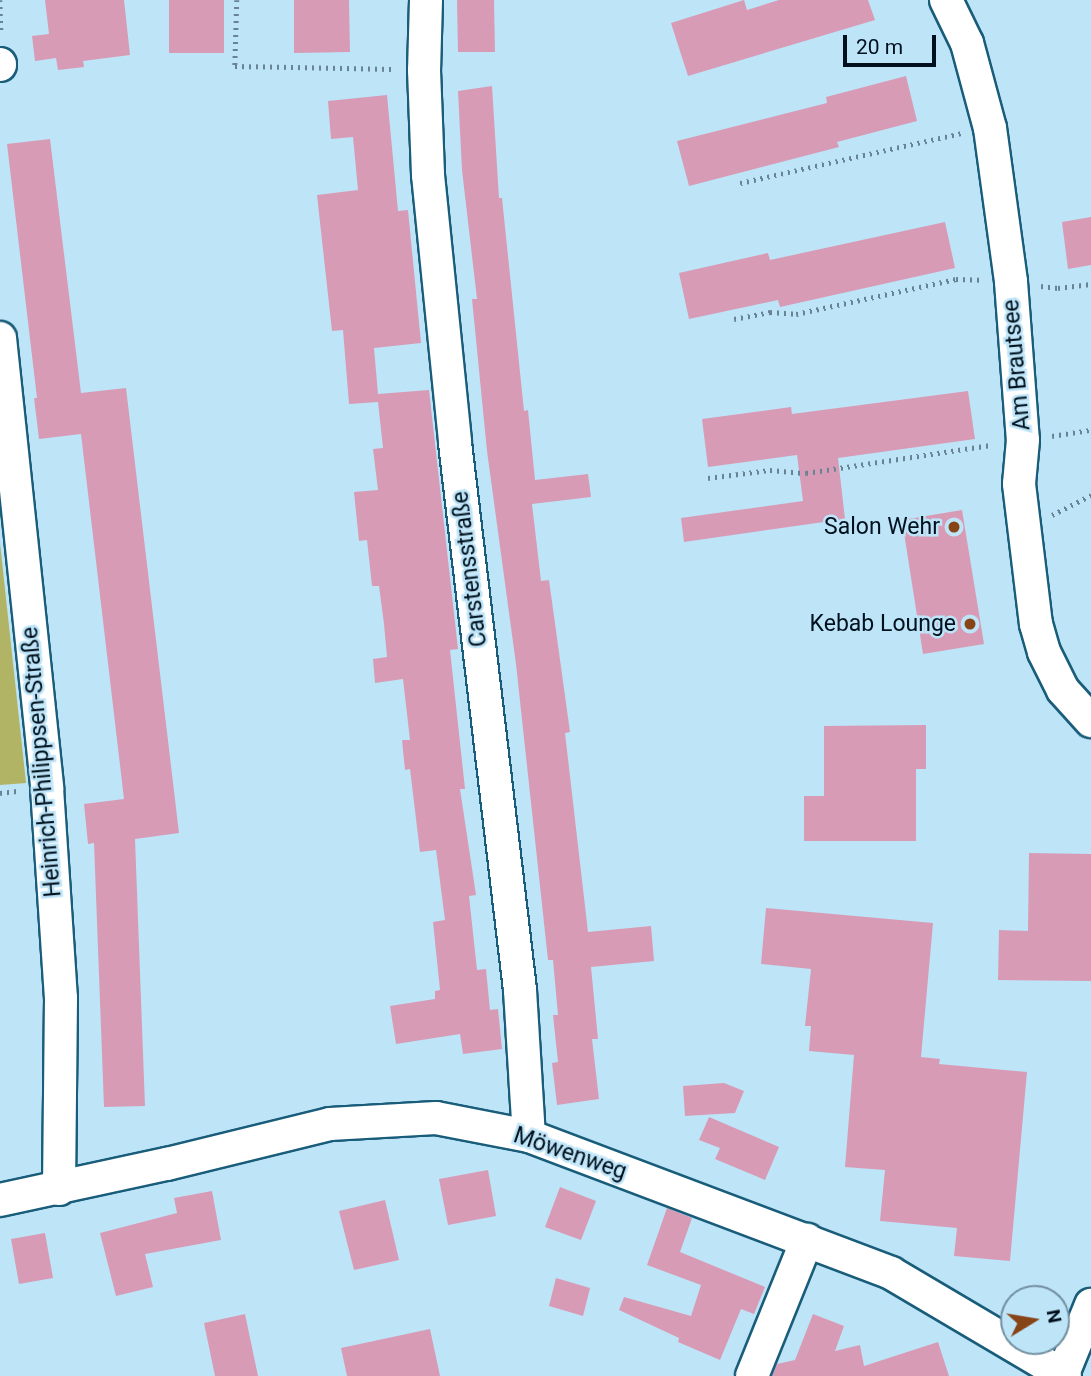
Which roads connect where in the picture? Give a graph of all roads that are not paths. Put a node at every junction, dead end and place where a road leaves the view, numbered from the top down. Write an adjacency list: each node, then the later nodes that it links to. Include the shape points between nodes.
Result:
1 (426, 0): 5 (street, Carstensstraße, via 428,175 520,990)
2 (946, 0): 4 (street, Am Brautsee, via 967,43 990,128 1010,282 1023,440 1019,484 1036,624 1063,690)
3 (0, 338): 6 (street, Heinrich-Philippsen-Straße, via 47,788 61,998)
4 (1091, 721)
5 (529, 1136): 6 (street, Möwenweg, via 436,1118 330,1124); 8 (street, Möwenweg)
6 (59, 1189): 7 (street, Möwenweg)
7 (0, 1200)
8 (807, 1240): 10 (street); 11 (street, Möwenweg, via 891,1273)
9 (1091, 1305): 11 (street)
10 (752, 1376)
11 (1063, 1376)

